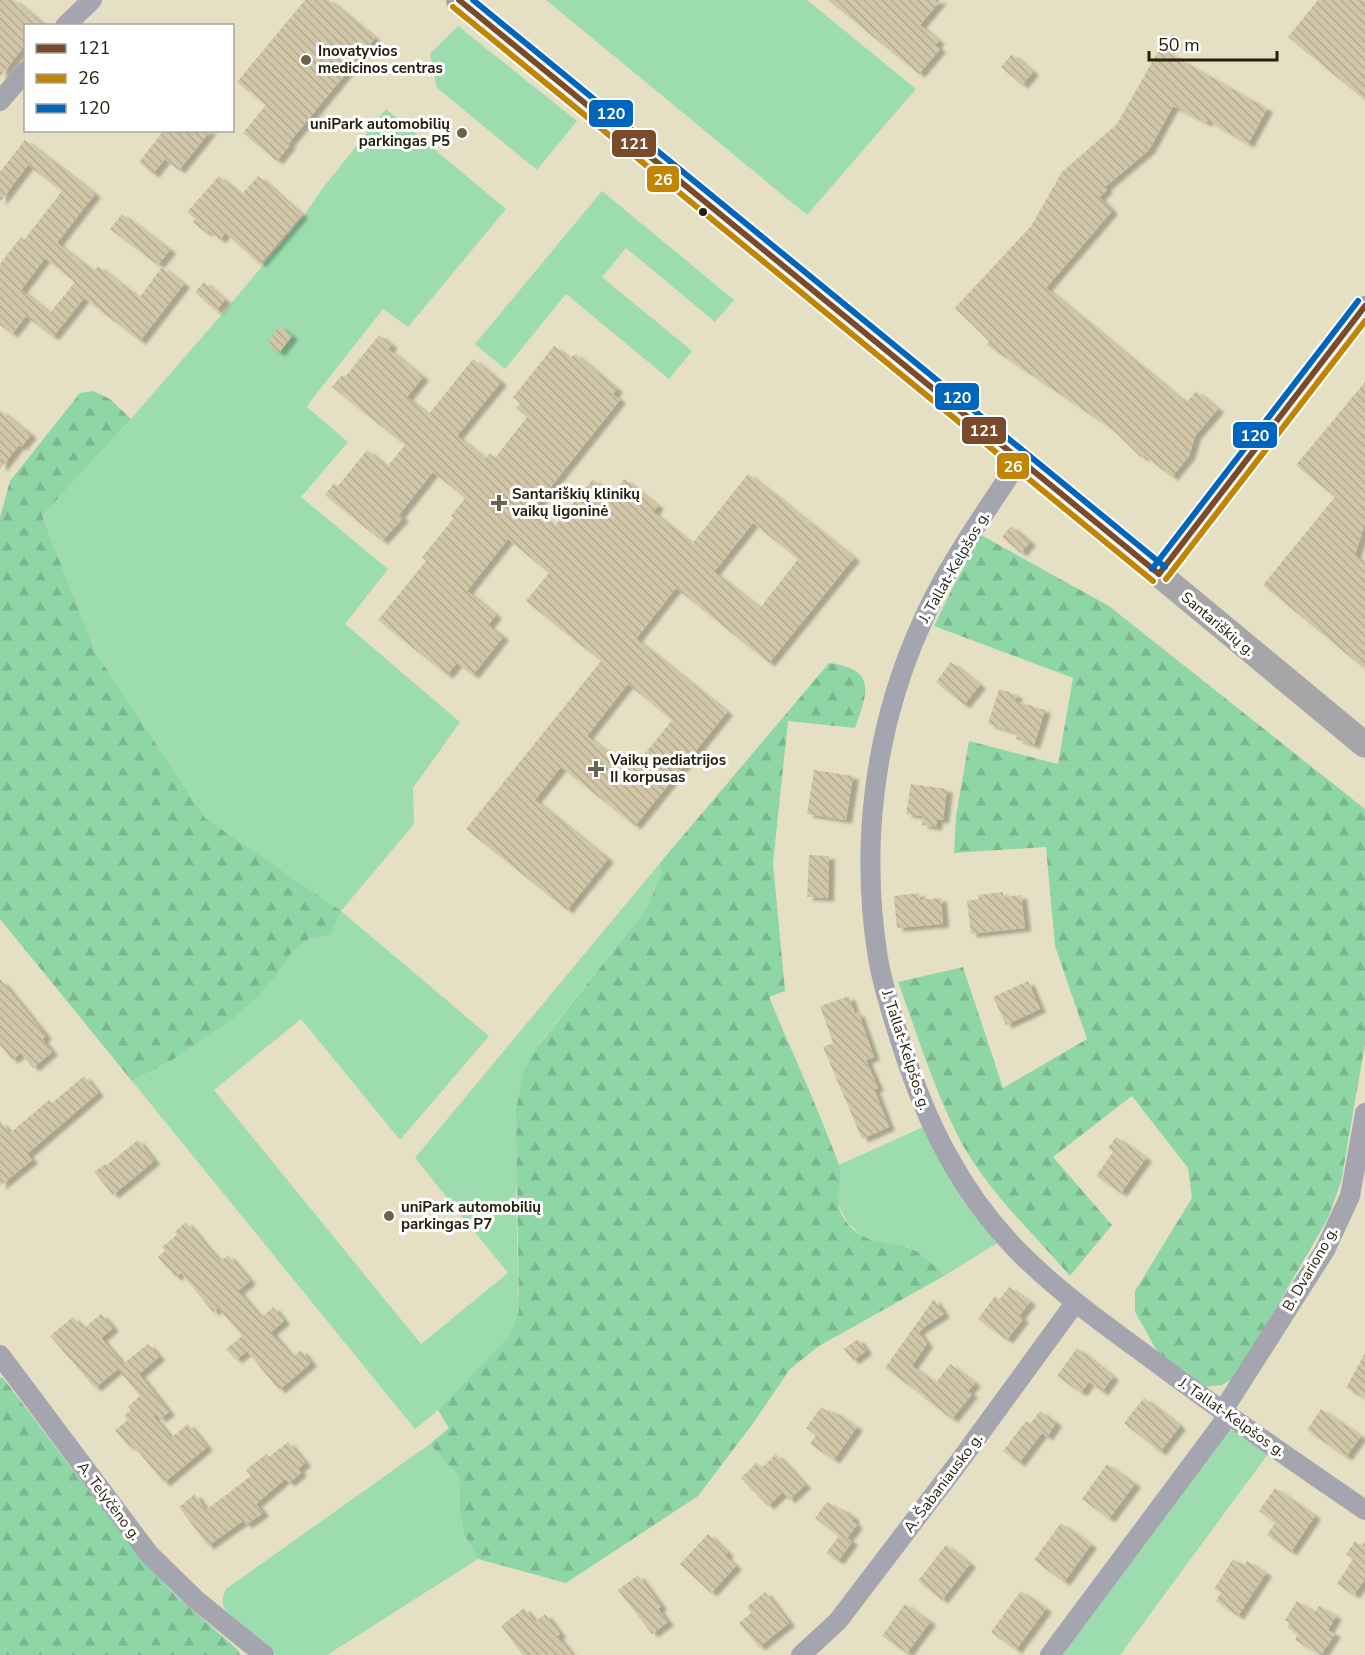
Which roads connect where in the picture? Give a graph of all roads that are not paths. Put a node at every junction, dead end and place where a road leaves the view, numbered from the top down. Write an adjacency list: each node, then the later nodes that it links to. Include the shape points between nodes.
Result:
1 (92, 0): 3 (street)
2 (459, 0): 7 (main road, Santariškių g.)
3 (67, 24)
4 (24, 73): 5 (street)
5 (0, 101)
6 (1365, 306): 8 (street)
7 (1020, 459): 8 (main road, Santariškių g.); 12 (street, J. Tallat-Kelpšos g., via 942,581 901,676 877,772 870,903 878,962 893,1018 932,1128 952,1165 1013,1246)
8 (1159, 574): 9 (main road, Santariškių g.)
9 (1365, 745)
10 (1365, 1113): 11 (street, B. Dvariono g.)
11 (1358, 1197): 14 (street, B. Dvariono g.)
12 (1075, 1303): 14 (street, J. Tallat-Kelpšos g.); 17 (street, A. Šabaniausko g., via 838,1621)
13 (0, 1355): 16 (street, A. Telyčėno g., via 149,1554 195,1599)
14 (1225, 1414): 15 (street, J. Tallat-Kelpšos g.); 18 (street, B. Dvariono g.)
15 (1365, 1510)
16 (264, 1655)
17 (801, 1655)
18 (1050, 1655)

